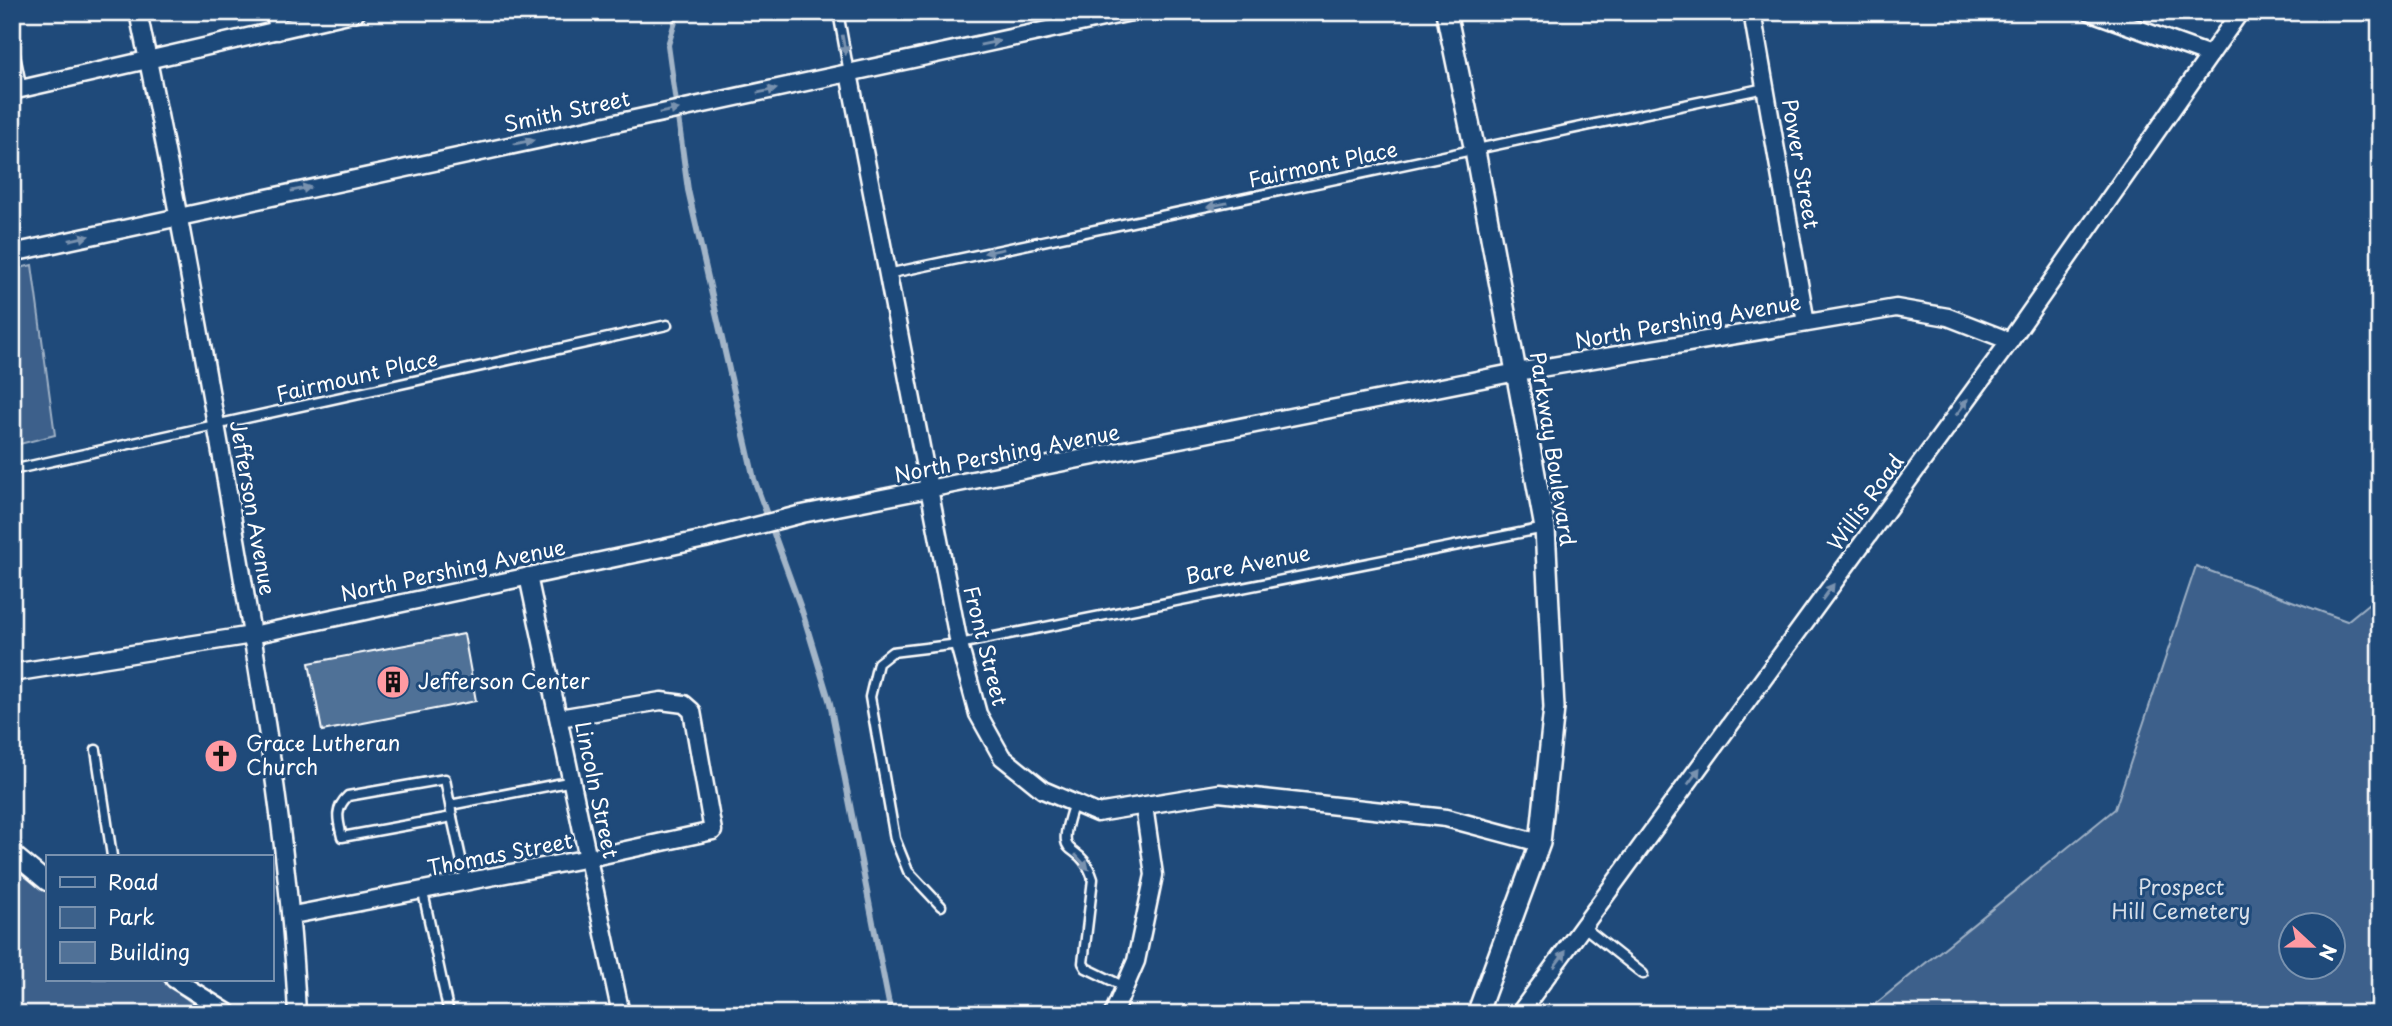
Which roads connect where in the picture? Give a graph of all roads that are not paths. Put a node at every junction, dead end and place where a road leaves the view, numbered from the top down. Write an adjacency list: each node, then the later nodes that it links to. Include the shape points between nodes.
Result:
1 (138, 12): 13 (street, Jefferson Avenue)
2 (275, 12): 10 (street)
3 (357, 12): 10 (street)
4 (1131, 12): 14 (street, Smith Street, one-way to 4)
5 (1446, 12): 17 (street, Parkway Boulevard)
6 (1752, 12): 15 (street, Power Street)
7 (2091, 12): 12 (street)
8 (2240, 12): 12 (street, Willis Road)
9 (838, 14): 14 (lane, one-way to 14)
10 (278, 31): 13 (street)
11 (12, 41): 16 (lane)
12 (2210, 55): 23 (street, Willis Road)
13 (148, 62): 16 (street); 18 (street, Jefferson Avenue)
14 (849, 73): 18 (street, Smith Street, one-way to 14); 20 (street, Front Street)
15 (1765, 88): 17 (lane, Fairmont Place); 21 (street, Power Street)
16 (17, 90)
17 (1475, 150): 20 (lane, Fairmont Place, one-way to 20); 24 (street, Parkway Boulevard)
18 (180, 215): 19 (street, Smith Street, one-way to 18); 25 (street, Jefferson Avenue)
19 (12, 253)
20 (887, 274): 27 (street, Front Street)
21 (1806, 323): 23 (street, North Pershing Avenue, via 1896,308 1948,317); 24 (street, North Pershing Avenue)
22 (667, 325): 25 (lane, Fairmount Place)
23 (2010, 341): 49 (street, Willis Road, one-way to 23)
24 (1517, 372): 27 (street, North Pershing Avenue); 28 (street, Parkway Boulevard)
25 (216, 427): 26 (lane, Fairmount Place); 30 (street, Jefferson Avenue)
26 (12, 470)
27 (930, 491): 29 (street, North Pershing Avenue, via 802,514); 31 (street, Front Street)
28 (1545, 528): 31 (lane, Bare Avenue); 40 (street, Parkway Boulevard, via 1554,708)
29 (528, 576): 30 (street, North Pershing Avenue); 33 (street, Lincoln Street)
30 (252, 635): 32 (street, North Pershing Avenue); 48 (street, Jefferson Avenue)
31 (959, 645): 36 (street, Front Street, via 978,715 1002,757 1043,790); 47 (lane, Bare Avenue, via 892,652 878,663 870,697 895,839 908,871)
32 (12, 673)
33 (559, 718): 35 (street, Lincoln Street); 43 (street, Thomas Street, via 661,701 684,704 692,711 713,831)
34 (96, 750): 42 (lane)
35 (573, 781): 37 (lane); 43 (street, Lincoln Street)
36 (1074, 803): 38 (street, Front Street, via 1097,813); 52 (lane, one-way to 52, via 1064,843 1093,879 1083,963)
37 (450, 805): 39 (lane); 39 (lane, via 446,779 348,796 337,814 342,837)
38 (1144, 806): 40 (street, Front Street, via 1219,793 1446,818); 52 (street, via 1154,875 1136,961)
39 (452, 817): 45 (lane)
40 (1540, 843): 58 (street, Parkway Boulevard)
41 (12, 853): 44 (street)
42 (112, 855)
43 (589, 859): 45 (street, Thomas Street); 56 (street, Lincoln Street)
44 (46, 881)
45 (466, 881): 46 (street, Thomas Street)
46 (423, 892): 48 (street, Thomas Street); 55 (lane)
47 (941, 906)
48 (293, 915): 54 (street, Jefferson Avenue)
49 (1584, 927): 50 (lane); 59 (street, Willis Road, one-way to 49)
50 (1643, 974)
51 (177, 981): 53 (street)
52 (1125, 987): 57 (street)
53 (230, 1014)
54 (297, 1014)
55 (449, 1014)
56 (621, 1014)
57 (1113, 1014)
58 (1476, 1014)
59 (1519, 1014)

